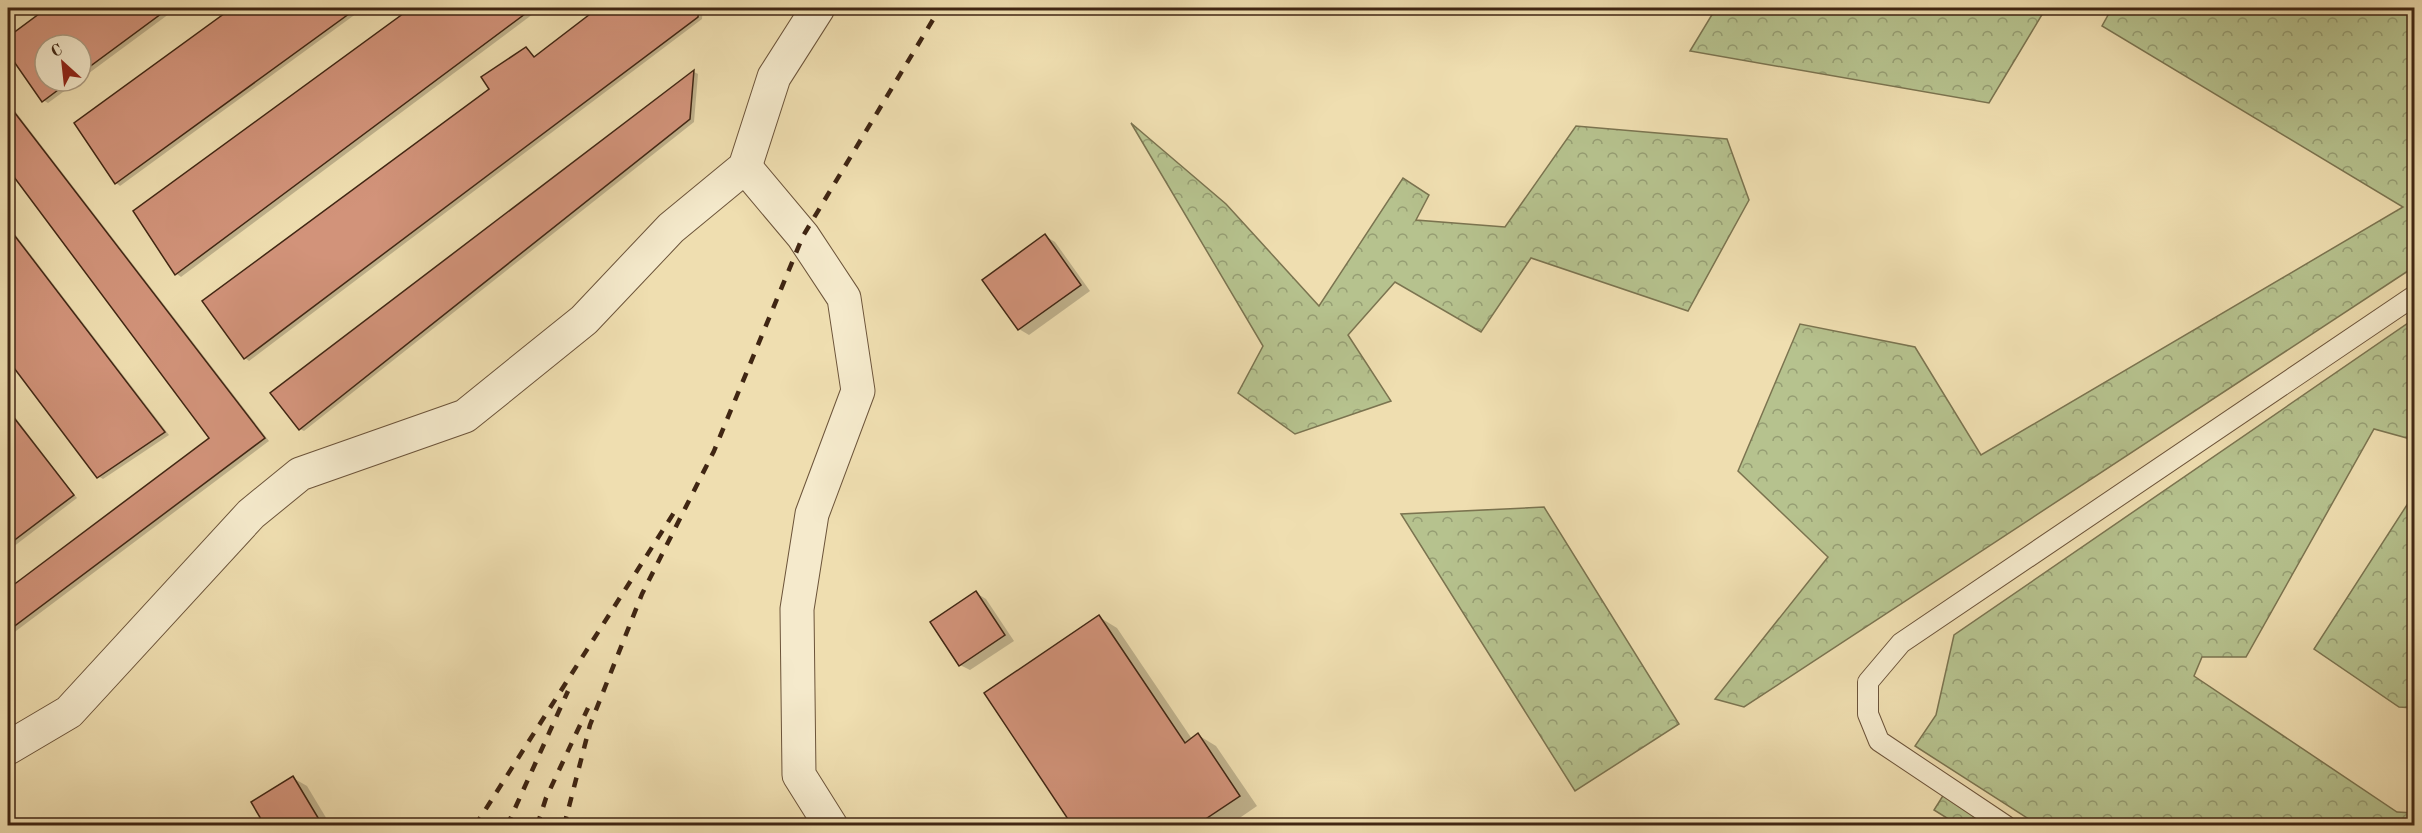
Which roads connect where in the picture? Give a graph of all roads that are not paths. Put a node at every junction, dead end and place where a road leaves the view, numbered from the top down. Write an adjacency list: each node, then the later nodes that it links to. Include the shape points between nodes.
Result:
1 (818, 8): 2 (street, via 774,77)
2 (745, 167): 4 (street, via 670,228 584,320 465,416 300,474 251,514 69,712); 5 (street, via 803,236 844,298 858,391 812,514 797,609 799,775)
3 (2415, 296): 6 (lane, via 1901,643 1868,682 1868,714 1879,741)
4 (8, 748)
5 (831, 825)
6 (2006, 825)

